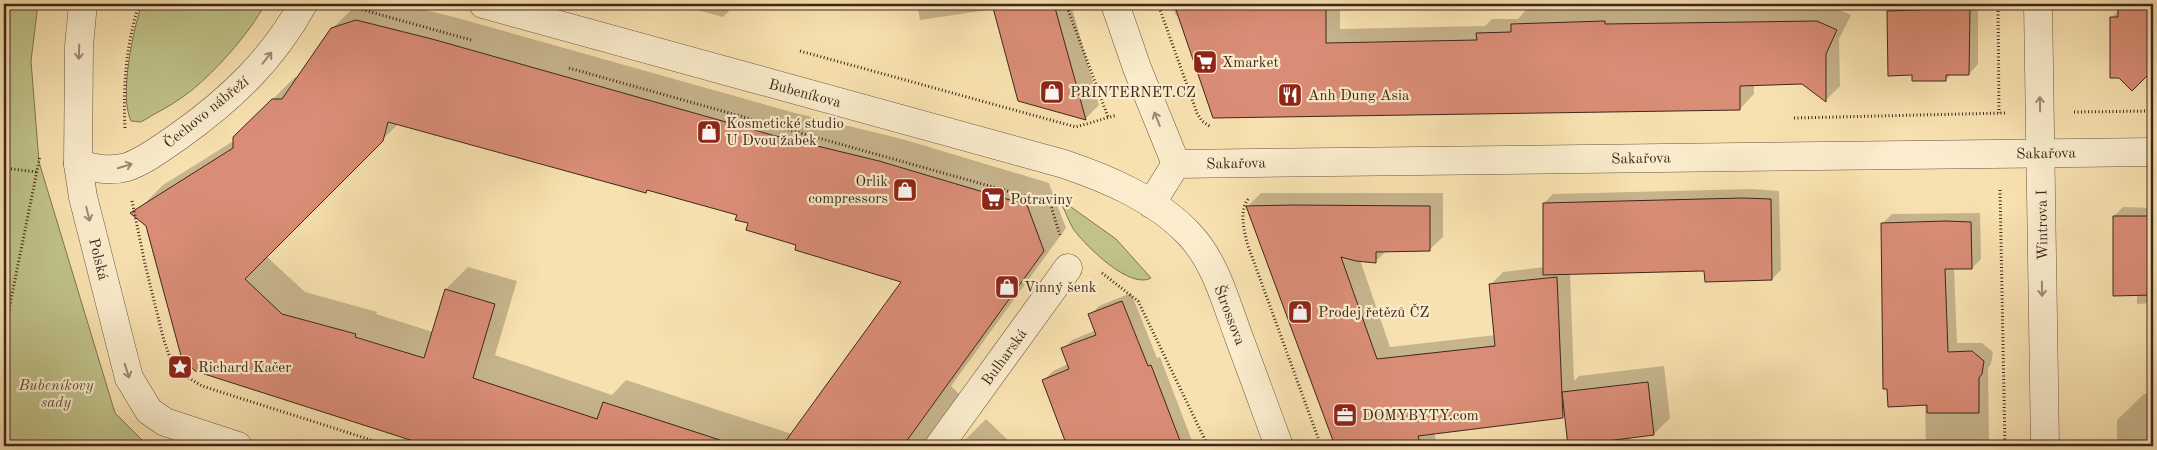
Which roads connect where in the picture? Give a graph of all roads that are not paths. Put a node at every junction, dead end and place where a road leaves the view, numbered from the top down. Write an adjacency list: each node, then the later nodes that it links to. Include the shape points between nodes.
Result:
1 (83, 4): 8 (street, Polská, one-way to 8)
2 (303, 4): 8 (street, Čechovo nábřeží, one-way to 2, via 102,170 127,167 167,145 235,92 267,59)
3 (483, 4): 10 (street, Bubeníkova, via 1064,164)
4 (1115, 4): 9 (street, one-way to 4, via 1136,68)
5 (2038, 4): 7 (street, Wintrova I, one-way to 5)
6 (2153, 152): 7 (street, Sakařova)
7 (2041, 153): 9 (street, Sakařova); 15 (street, Wintrova I, one-way to 15)
8 (78, 164): 12 (street, Polská, one-way to 12, via 122,355 128,378 137,394 149,411 165,422)
9 (1176, 164): 10 (street)
10 (1151, 204): 14 (street, Štrossova, via 1189,234 1209,263)
11 (1068, 268): 13 (street, Bulharská)
12 (238, 446)
13 (939, 446)
14 (1280, 446)
15 (2045, 446)

